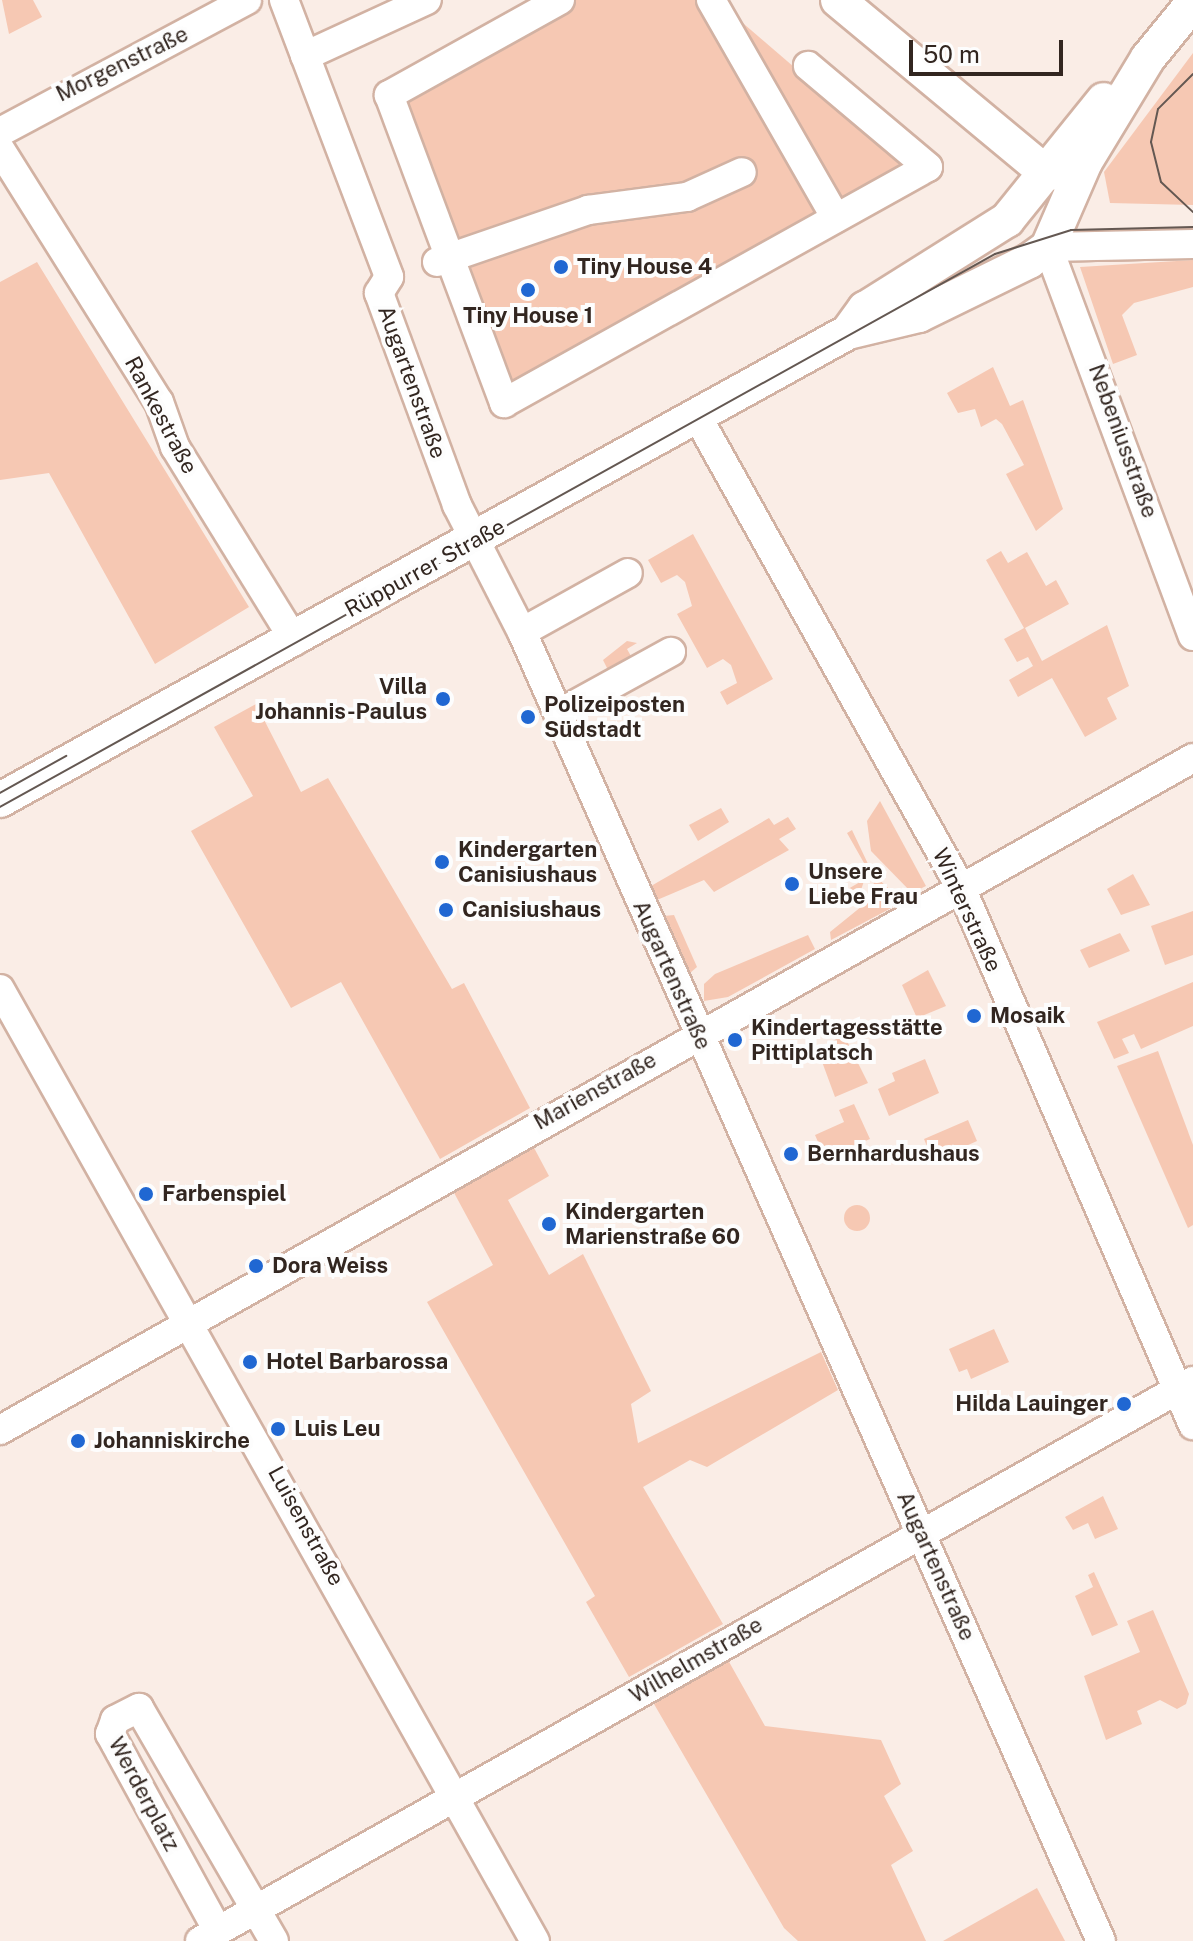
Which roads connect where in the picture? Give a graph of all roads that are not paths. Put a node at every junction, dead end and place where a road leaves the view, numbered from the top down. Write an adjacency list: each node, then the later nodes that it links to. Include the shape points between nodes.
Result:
1 (247, 0): 11 (street, Morgenstraße)
2 (284, 0): 8 (street, Augartenstraße)
3 (427, 0): 8 (street)
4 (560, 0): 19 (street, via 389,95)
5 (711, 0): 16 (street)
6 (838, 0): 15 (main road)
7 (1189, 14): 9 (main road)
8 (305, 56): 22 (street, Augartenstraße, via 389,277 379,293)
9 (1148, 58): 13 (main road); 15 (main road, Rüppurrer Straße)
10 (808, 66): 16 (street, via 928,167)
11 (0, 132)
12 (0, 149): 26 (street, Rankestraße, via 159,402 175,447)
13 (1081, 170): 15 (main road); 18 (main road)
14 (742, 172): 19 (street, via 687,197 588,210)
15 (1045, 172): 18 (main road); 20 (main road, Rüppurrer Straße, via 1007,220 865,309)
16 (836, 218): 19 (street, via 504,403)
17 (1193, 244): 18 (street, Rüppurrer Straße)
18 (1048, 247): 20 (main road, Rüppurrer Straße, via 919,315); 25 (street, Nebeniusstraße)
19 (444, 260)
20 (848, 332): 21 (main road, Rüppurrer Straße)
21 (697, 416): 22 (main road, Rüppurrer Straße); 31 (street, Winterstraße)
22 (476, 540): 24 (street, Augartenstraße); 26 (main road, Rüppurrer Straße)
23 (628, 573): 24 (street)
24 (522, 632): 28 (street, Augartenstraße)
25 (1193, 636)
26 (295, 641): 30 (main road, Rüppurrer Straße)
27 (671, 652): 28 (street)
28 (558, 714): 33 (street, Augartenstraße)
29 (1193, 758): 31 (street, Marienstraße)
30 (0, 800)
31 (962, 890): 33 (street, Marienstraße); 35 (street, Winterstraße)
32 (0, 989): 34 (street, Luisenstraße)
33 (697, 1034): 34 (street, Marienstraße); 38 (street, Augartenstraße)
34 (191, 1323): 37 (street, Marienstraße); 39 (street, Luisenstraße)
35 (1185, 1386): 36 (street, Winterstraße); 38 (street, Wilhelmstraße)
36 (1193, 1425)
37 (0, 1430)
38 (922, 1530): 39 (street, Wilhelmstraße); 44 (street, Augartenstraße)
39 (456, 1799): 40 (street, Wilhelmstraße); 43 (street, Luisenstraße)
40 (257, 1910): 41 (street, Wilhelmstraße); 41 (street, Werderplatz, via 146,1710 126,1714 110,1734); 42 (street)
41 (209, 1936)
42 (274, 1941)
43 (535, 1941)
44 (1101, 1941)

